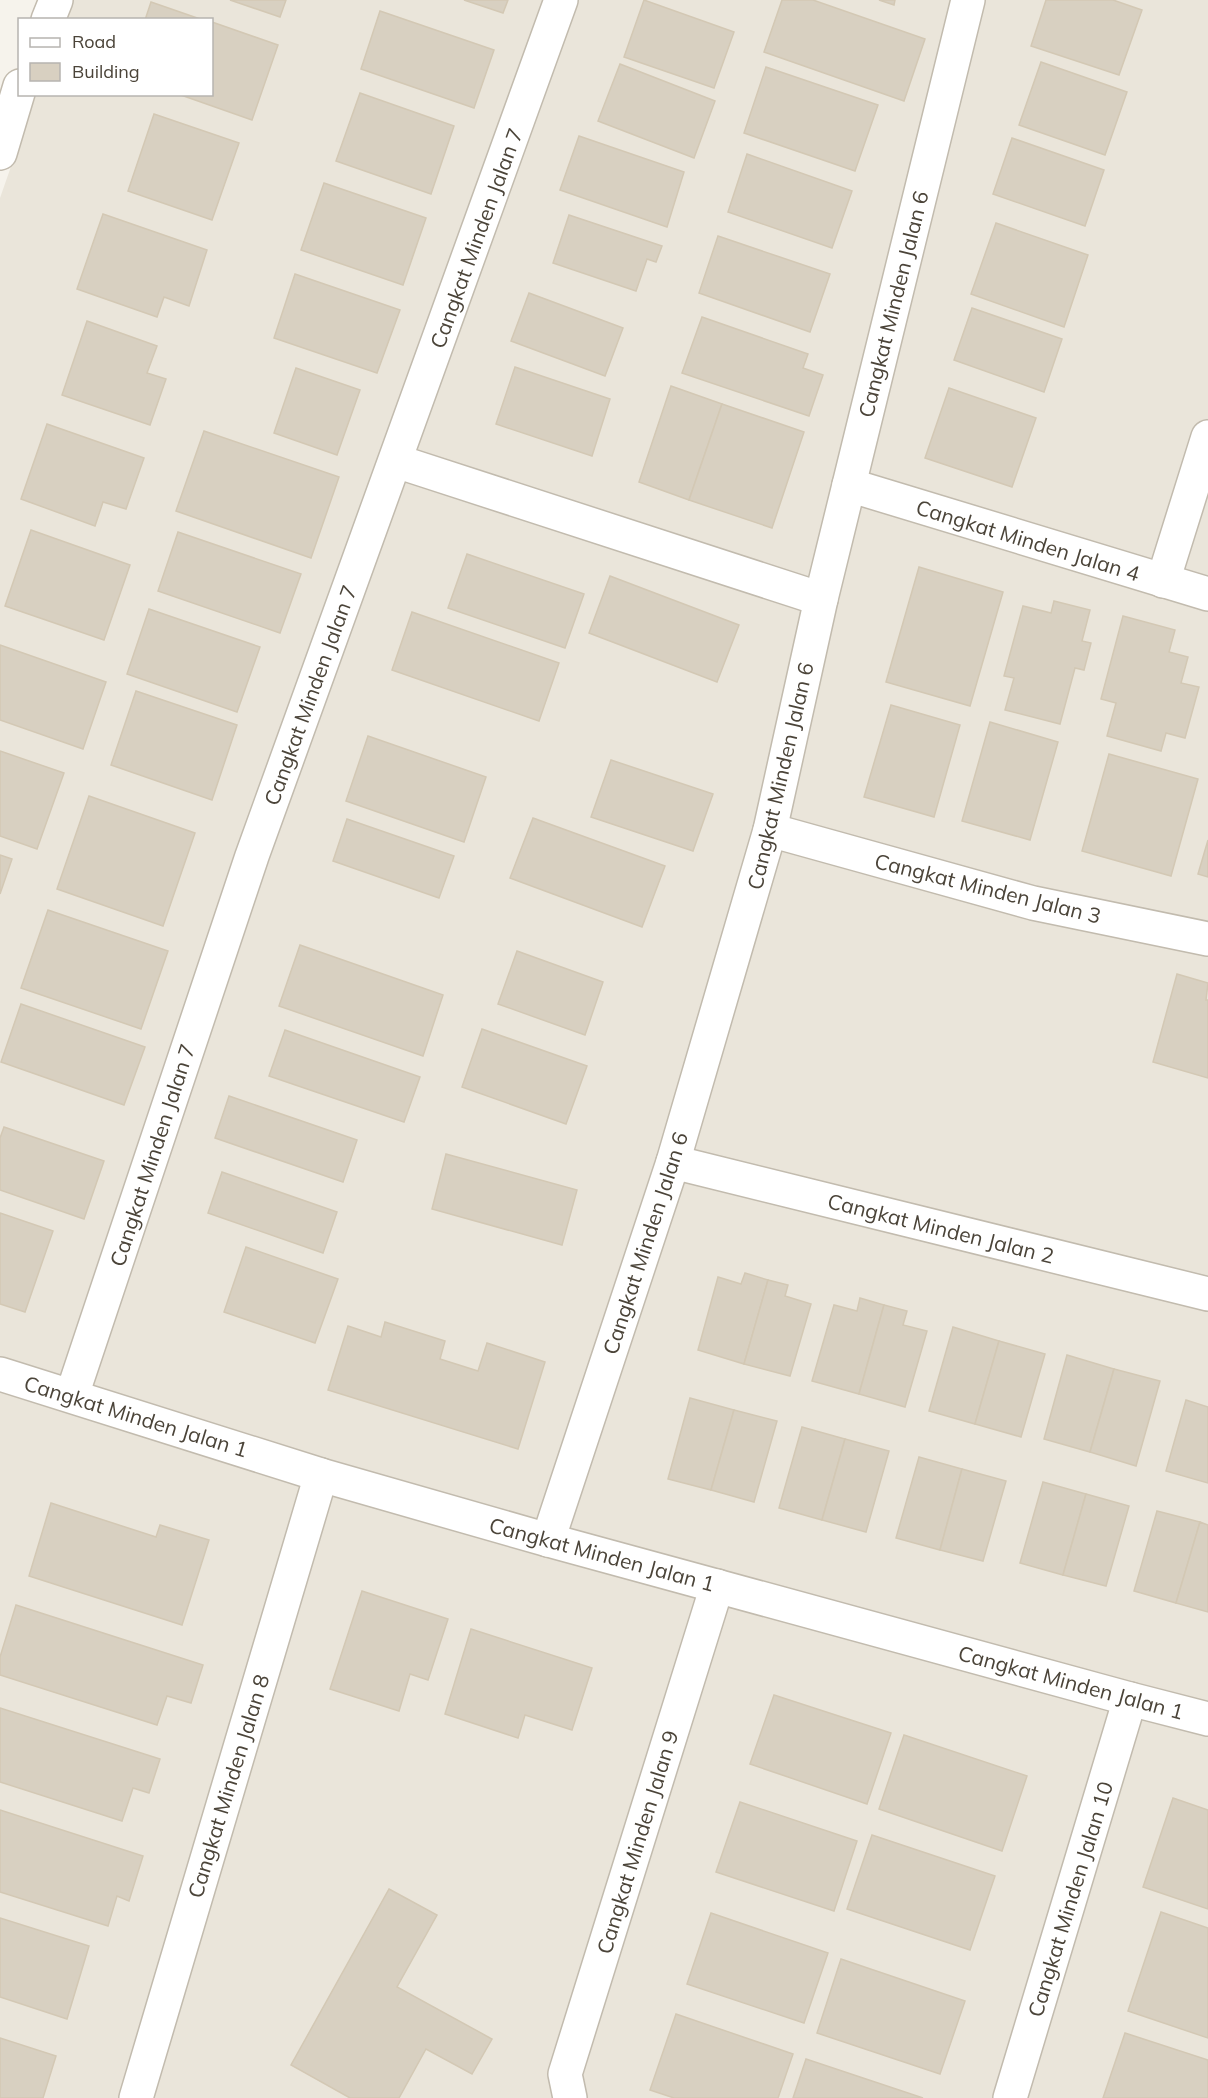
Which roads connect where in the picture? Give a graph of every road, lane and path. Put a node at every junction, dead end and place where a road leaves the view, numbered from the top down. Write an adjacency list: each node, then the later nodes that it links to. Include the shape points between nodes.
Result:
1 (56, 0): 4 (street)
2 (561, 0): 8 (street, Cangkat Minden Jalan 7)
3 (968, 0): 9 (street, Cangkat Minden Jalan 6)
4 (49, 18)
5 (18, 93): 6 (street)
6 (0, 153)
7 (1208, 437): 10 (street)
8 (396, 461): 12 (street); 18 (street, Cangkat Minden Jalan 7, via 252,856)
9 (849, 485): 10 (street, Cangkat Minden Jalan 4); 12 (street, Cangkat Minden Jalan 6)
10 (1163, 581): 11 (street, Cangkat Minden Jalan 4)
11 (1208, 594)
12 (821, 599): 13 (street, Cangkat Minden Jalan 6)
13 (771, 830): 14 (street, Cangkat Minden Jalan 3, via 1033,903); 15 (street, Cangkat Minden Jalan 6)
14 (1208, 939)
15 (673, 1162): 16 (street, Cangkat Minden Jalan 2); 20 (street, Cangkat Minden Jalan 6)
16 (1208, 1294)
17 (0, 1374): 18 (street, Cangkat Minden Jalan 1)
18 (72, 1395): 19 (street, Cangkat Minden Jalan 1)
19 (321, 1474): 20 (street, Cangkat Minden Jalan 1); 24 (street, Cangkat Minden Jalan 8)
20 (548, 1540): 21 (street, Cangkat Minden Jalan 1)
21 (717, 1586): 22 (street, Cangkat Minden Jalan 1); 25 (street, Cangkat Minden Jalan 9, via 565,2074)
22 (1130, 1699): 23 (street, Cangkat Minden Jalan 1); 26 (street, Cangkat Minden Jalan 10)
23 (1208, 1719)
24 (136, 2098)
25 (570, 2098)
26 (1010, 2098)

